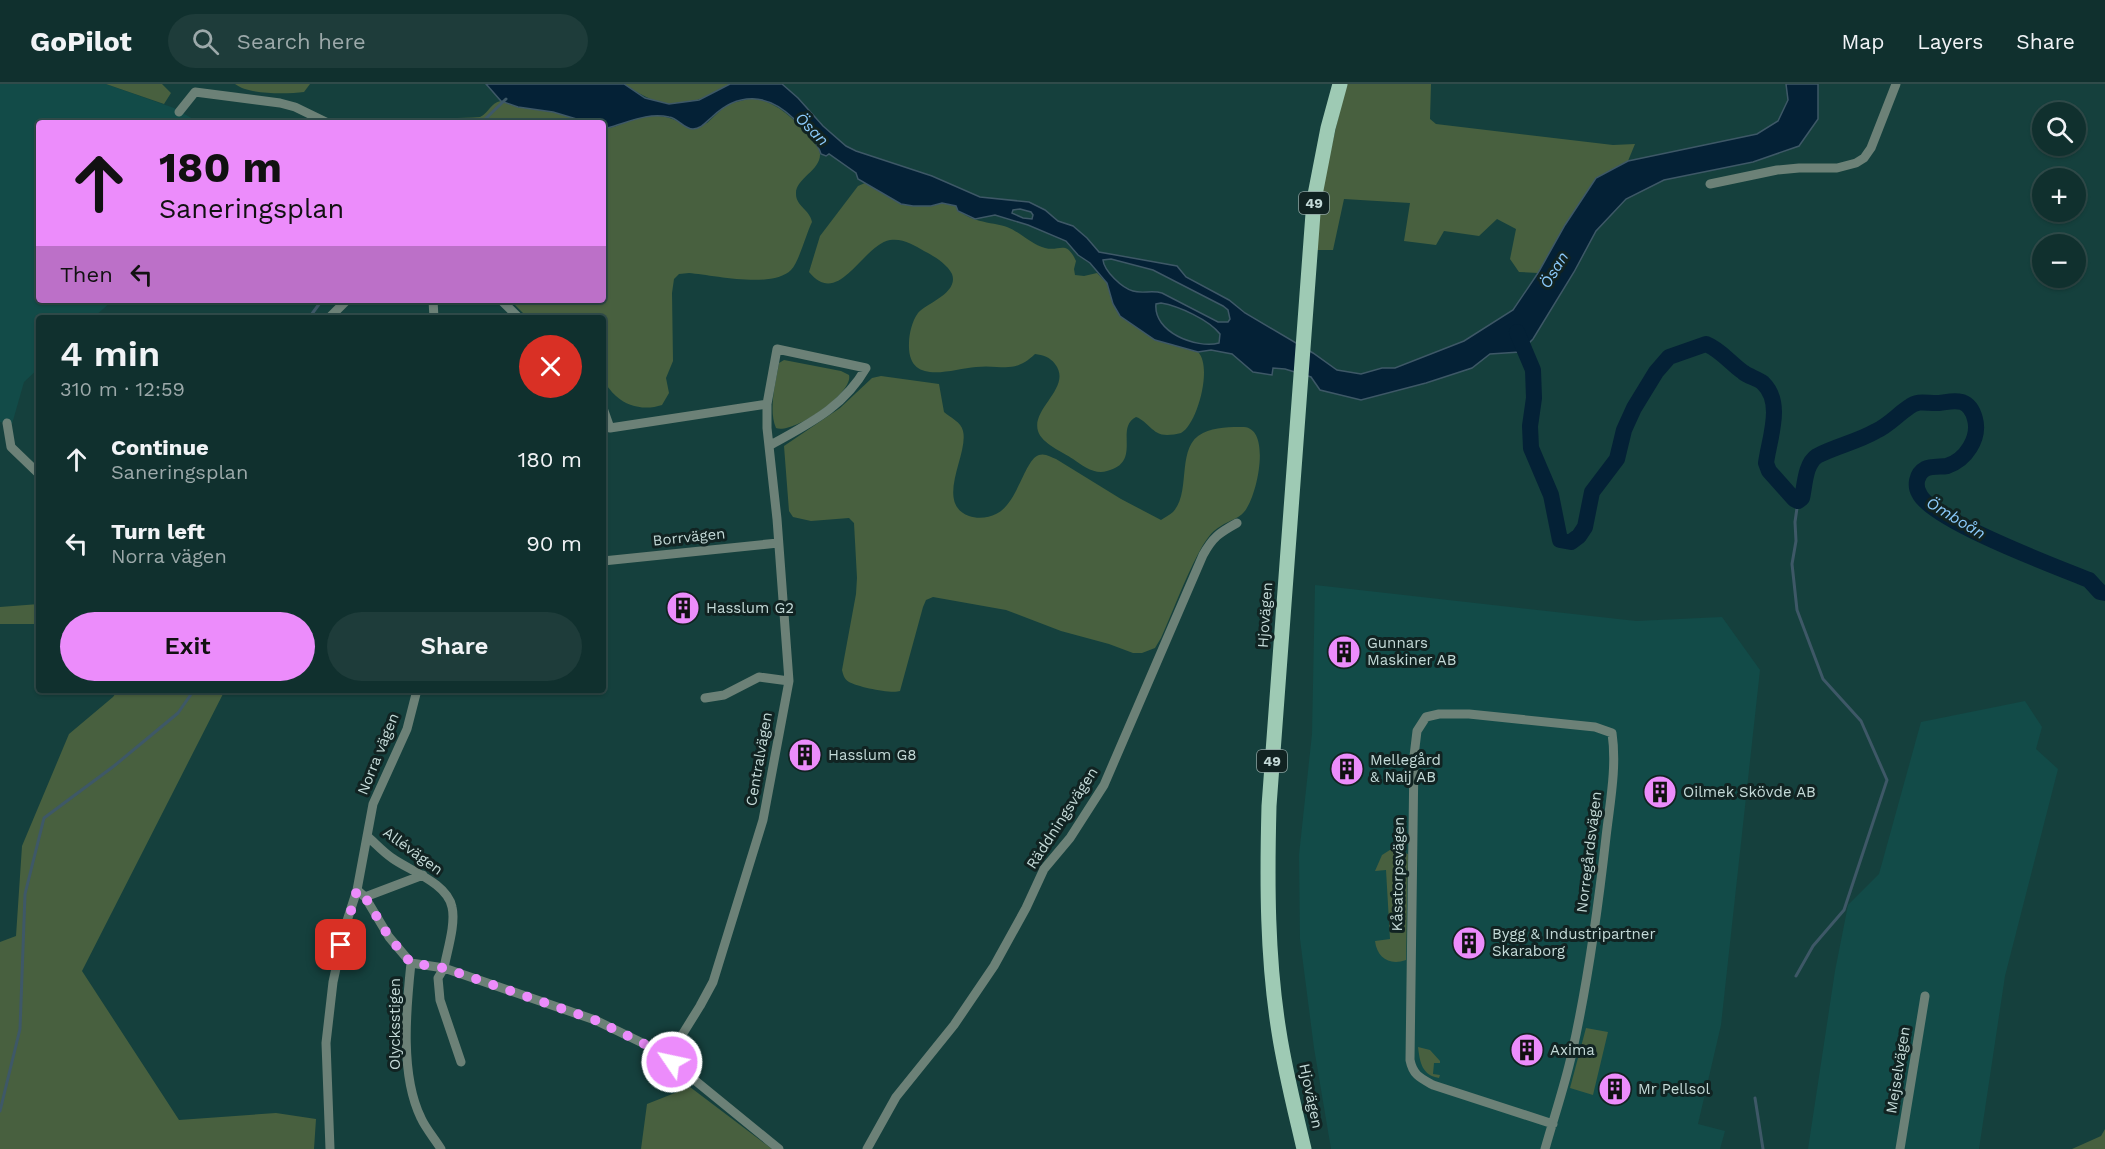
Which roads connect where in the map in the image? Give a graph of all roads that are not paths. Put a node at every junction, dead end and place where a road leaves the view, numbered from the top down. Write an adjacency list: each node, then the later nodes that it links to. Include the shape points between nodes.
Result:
1 (1340, 84): 36 (main road, Hjovägen / 49, via 1314,200 1269,806 1270,955 1279,1030)
2 (1896, 84): 5 (street, via 1874,141 1864,158 1856,163 1837,168 1777,170)
3 (179, 112): 4 (street, via 195,92 280,103)
4 (322, 120)
5 (1710, 184)
6 (345, 303): 8 (street)
7 (504, 303): 9 (street)
8 (332, 315)
9 (516, 315)
10 (768, 404): 11 (street, via 610,428); 13 (street, Centralvägen); 13 (street, Centralvägen, via 777,349 867,368 837,405)
11 (606, 417)
12 (7, 423): 14 (street, via 11,447)
13 (769, 446): 16 (street, Centralvägen)
14 (36, 471)
15 (1237, 523): 35 (street, Räddningsvägen, via 1212,540 1203,555 1104,785 1070,838 1044,869 994,966 954,1025 896,1097)
16 (778, 543): 17 (street, Borrvägen); 18 (street, Centralvägen)
17 (606, 561)
18 (789, 681): 20 (street, via 759,677 724,695); 29 (street, Centralvägen, via 763,820 712,981 682,1035)
19 (415, 693): 22 (street, Norra vägen, via 407,729 373,804)
20 (705, 698)
21 (1612, 733): 31 (street, Norregårdsvägen, via 1615,753 1596,917 1579,1021); 31 (street, Kåsatorpsvägen, via 1595,727 1459,714 1426,717 1417,731 1412,1068 1416,1076 1433,1085)
22 (367, 836): 23 (street, Allévägen, via 392,858); 24 (street, Norra vägen)
23 (423, 875): 25 (street); 27 (street, Allévägen, via 452,906)
24 (357, 890): 25 (street); 32 (street, Norra vägen, via 333,982 326,1044)
25 (365, 897): 26 (street, via 389,937)
26 (411, 963): 27 (street); 33 (street, Olycksstigen, via 407,1044 411,1090 421,1119)
27 (444, 968): 29 (street, via 595,1020); 30 (street, via 438,978 440,1000)
28 (1925, 996): 38 (street, Mejselvägen)
29 (659, 1051): 34 (street)
30 (461, 1062)
31 (1552, 1124): 37 (street, Norregårdsvägen)
32 (330, 1149)
33 (441, 1149)
34 (779, 1149)
35 (867, 1149)
36 (1304, 1149)
37 (1545, 1149)
38 (1900, 1149)

